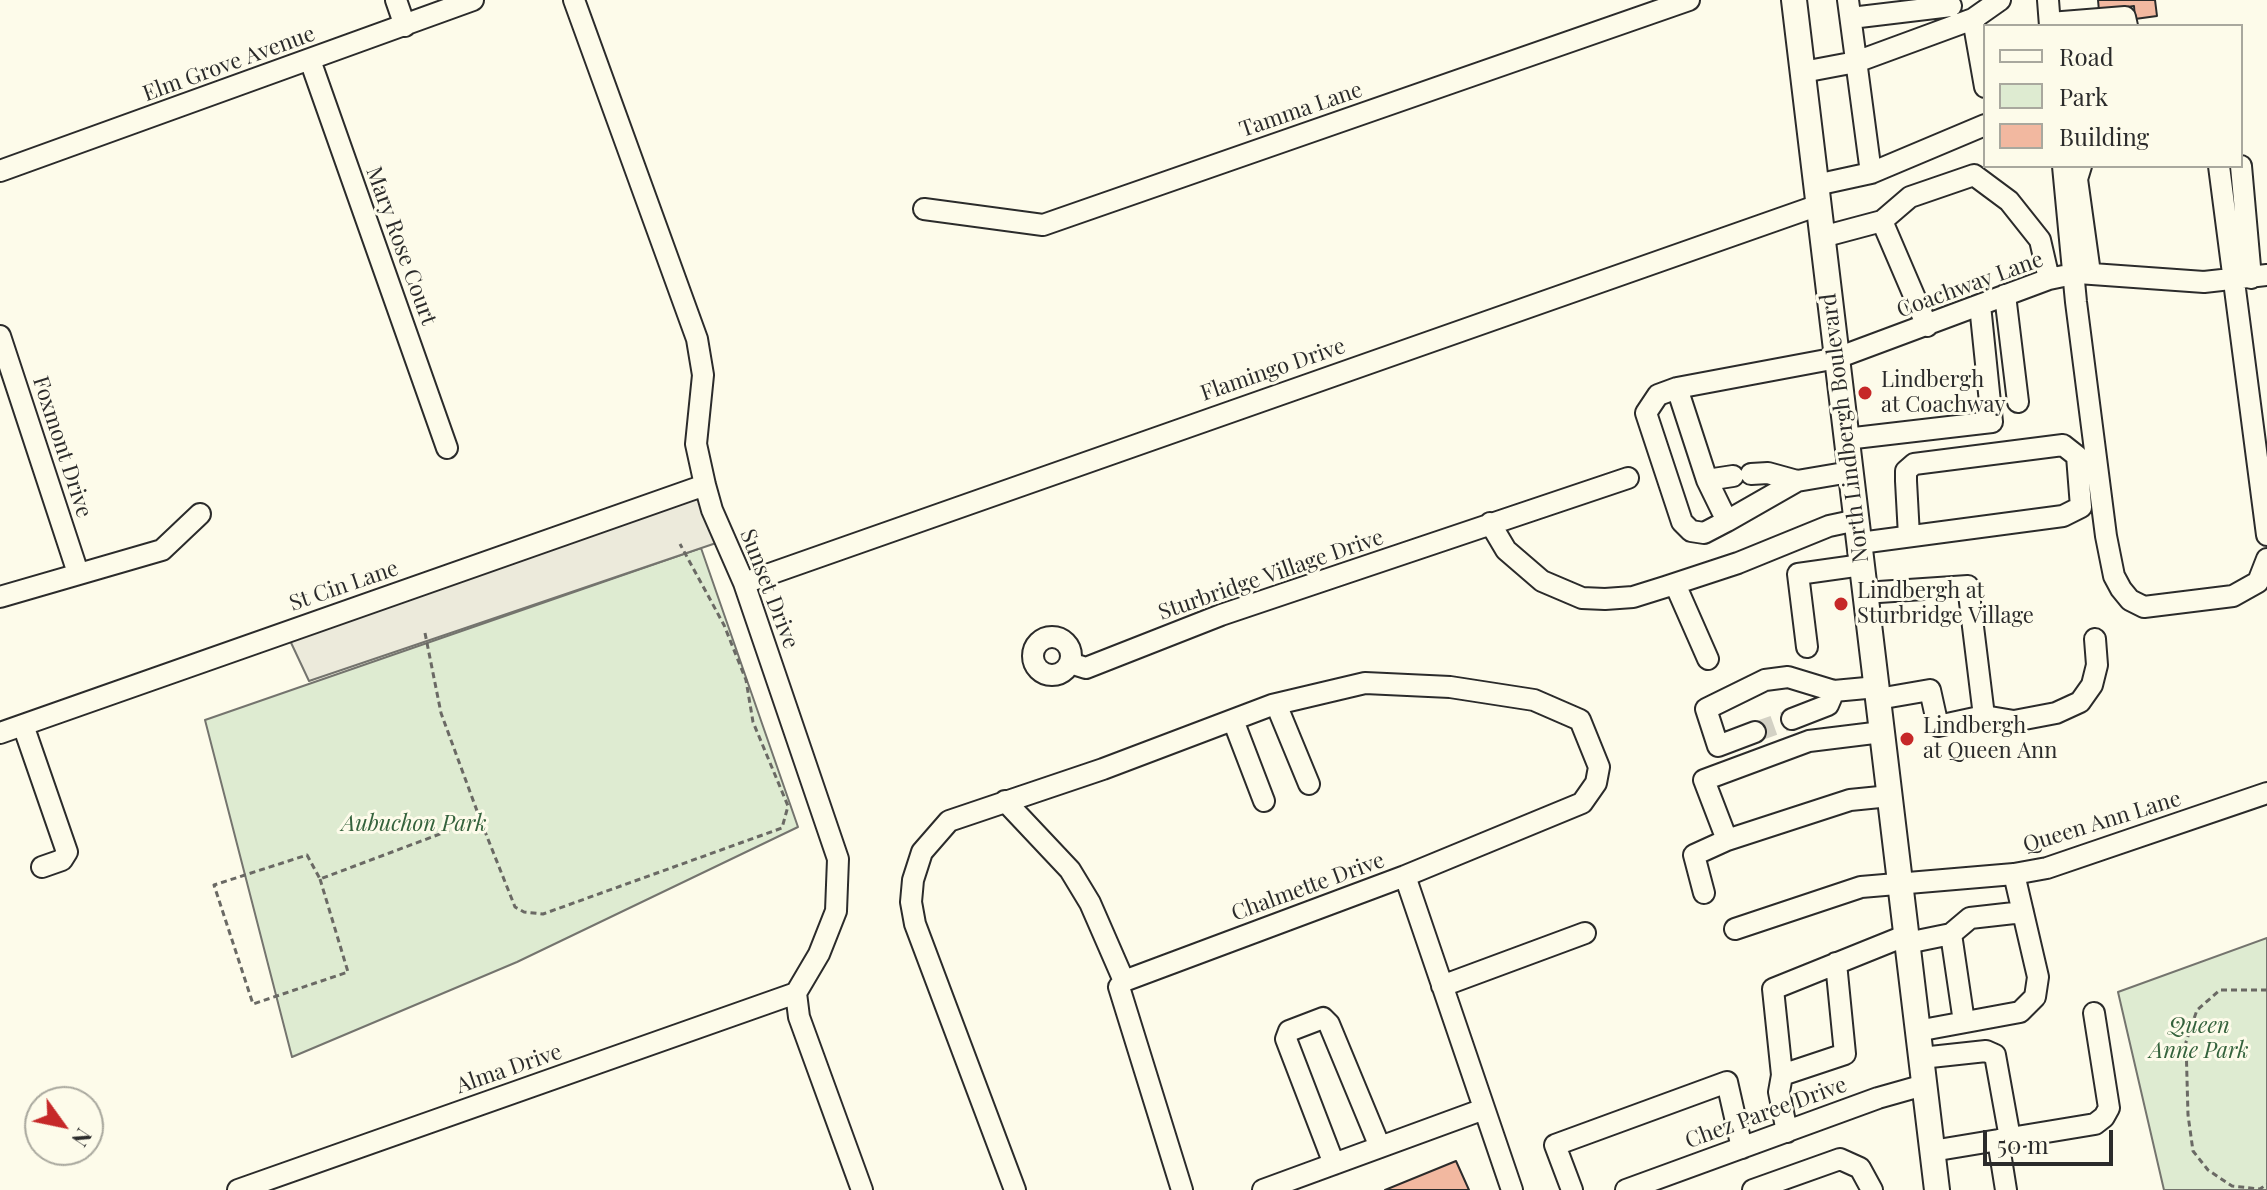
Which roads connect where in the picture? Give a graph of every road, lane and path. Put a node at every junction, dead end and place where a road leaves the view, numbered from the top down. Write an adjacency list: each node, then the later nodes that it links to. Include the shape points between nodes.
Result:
1 (396, 0): 12 (street)
2 (473, 0): 12 (street, Elm Grove Avenue)
3 (574, 0): 44 (street, Sunset Drive, via 697,339 703,375 696,444)
4 (1689, 0): 25 (street, Tamma Lane, via 1043,225)
5 (1794, 0): 15 (main road, North Lindbergh Boulevard)
6 (2000, 0): 9 (street)
7 (2048, 0): 10 (street)
8 (1849, 9): 9 (street); 14 (street)
9 (1957, 13): 14 (street); 16 (street)
10 (2050, 24): 11 (street, via 2125,17)
11 (2127, 24)
12 (405, 26): 13 (street, Elm Grove Avenue)
13 (310, 60): 22 (street, Elm Grove Avenue); 39 (street, Mary Rose Court)
14 (1856, 62): 15 (street); 23 (street)
15 (1803, 72): 24 (main road, North Lindbergh Boulevard)
16 (1983, 82)
17 (1983, 126): 23 (street, Flamingo Drive)
18 (2063, 168): 28 (street)
19 (2080, 168): 28 (street)
20 (2220, 168): 29 (street)
21 (2241, 168): 29 (street)
22 (0, 171)
23 (1871, 173): 24 (street, Flamingo Drive)
24 (1817, 195): 27 (main road, North Lindbergh Boulevard); 54 (street, Flamingo Drive)
25 (924, 209)
26 (1882, 221): 27 (street); 30 (street, via 1910,197 1974,175 2009,201 2040,240); 33 (street)
27 (1822, 237): 35 (main road, North Lindbergh Boulevard)
28 (2082, 273): 29 (street, Coachway Lane, via 2204,282); 30 (street, Coachway Lane); 52 (street, via 2106,536 2121,589 2144,607 2233,596 2258,582)
29 (2251, 278): 48 (street)
30 (2049, 279): 31 (street, Coachway Lane)
31 (2005, 295): 32 (street, Coachway Lane); 37 (street)
32 (1980, 305): 33 (street, Coachway Lane); 38 (street, via 1992,422)
33 (1927, 326): 35 (street, Coachway Lane)
34 (0, 336): 53 (street, Foxmont Drive)
35 (1837, 358): 36 (street, Coachway Lane); 38 (main road, North Lindbergh Boulevard)
36 (1677, 388): 42 (street); 46 (street, via 1658,395 1646,413 1682,522 1691,531 1704,533)
37 (2018, 402)
38 (1846, 439): 40 (main road, North Lindbergh Boulevard)
39 (447, 448)
40 (1850, 472): 43 (street); 50 (main road, North Lindbergh Boulevard)
41 (1628, 478): 47 (street, Sturbridge Village Drive)
42 (1707, 480): 43 (street, via 1768,473); 46 (street)
43 (1797, 481): 46 (street)
44 (705, 485): 54 (street, Sunset Drive); 69 (street, St Cin Lane)
45 (200, 514): 53 (street, via 162,550)
46 (1727, 521)
47 (1490, 523): 55 (street, via 1522,566 1582,598 1633,597); 62 (street, Sturbridge Village Drive, via 1221,615 1086,668)
48 (2267, 535)
49 (1909, 536): 49 (street, via 2063,516 2081,507 2077,456 2063,445 1914,464 1906,471); 50 (street)
50 (1859, 543): 55 (street, via 1829,526); 56 (main road, North Lindbergh Boulevard); 60 (street, via 1798,574)
51 (680, 544): 78 (path, via 724,625 746,680 753,722 788,806 782,828 543,914 515,907)
52 (2267, 559)
53 (78, 573): 57 (street)
54 (744, 583): 95 (street, Sunset Drive, via 838,859 836,911)
55 (1675, 584): 61 (street)
56 (1864, 593): 64 (main road, North Lindbergh Boulevard); 66 (street, via 1968,586)
57 (0, 597)
58 (425, 633): 78 (path, via 441,713)
59 (2095, 639): 66 (street, via 2097,665 2080,702 2014,721)
60 (1807, 647)
61 (1708, 659)
62 (1070, 663)
63 (1834, 691): 64 (street); 67 (street, via 1828,705); 70 (street, via 1788,677 1765,680 1706,709 1718,746)
64 (1878, 693): 66 (street, via 1930,690 1938,726); 71 (main road, North Lindbergh Boulevard)
65 (1276, 704): 68 (street); 73 (street); 82 (street, via 1365,683 1450,687 1534,700 1580,720 1599,767 1596,783 1582,803)
66 (1984, 716)
67 (1792, 719)
68 (1233, 720): 76 (street); 77 (street)
69 (23, 725): 72 (street, St Cin Lane); 80 (street, via 67,852 62,860)
70 (1755, 732)
71 (1882, 732): 75 (main road, North Lindbergh Boulevard); 79 (street, via 1809,741 1704,780)
72 (0, 733)
73 (1309, 784)
74 (2267, 793): 81 (street, Queen Ann Lane, via 2088,857)
75 (1890, 796): 79 (street, via 1850,800); 84 (main road, North Lindbergh Boulevard)
76 (1005, 801): 92 (street, via 1070,870); 114 (street, via 949,821 940,830 922,852 911,902)
77 (1264, 801)
78 (480, 819): 83 (path)
79 (1727, 840): 85 (street, via 1694,855)
80 (42, 867)
81 (2014, 874): 84 (street, Queen Ann Lane); 86 (street)
82 (1405, 876): 92 (street, Chalmette Drive); 93 (street, Chalmette Drive)
83 (320, 879): 83 (path, via 348,972 253,1004 214,885 307,855)
84 (1901, 885): 87 (street, Queen Ann Lane, via 1861,887); 90 (main road, North Lindbergh Boulevard)
85 (1704, 893)
86 (2023, 912): 89 (street, via 1970,918); 97 (street, via 2038,977 2035,997 2020,1012)
87 (1735, 929)
88 (1585, 933): 93 (street)
89 (1951, 934): 90 (street); 97 (street)
90 (1907, 939): 91 (street); 98 (main road, North Lindbergh Boulevard)
91 (1836, 963): 100 (street, via 1773,989); 100 (street, via 1845,1054)
92 (1124, 981): 115 (street, via 1119,987 1122,1001)
93 (1442, 986): 102 (street, Chalmette Drive)
94 (2267, 990): 110 (path, via 2220,990 2197,1010 2186,1042 2193,1151 2208,1170 2232,1186 2260,1189)
95 (796, 993): 112 (street, Alma Drive); 113 (street, via 799,1017)
96 (2094, 1013): 104 (street, via 2109,1108 2104,1117 2095,1124)
97 (1964, 1022): 98 (street)
98 (1917, 1031): 99 (main road, North Lindbergh Boulevard)
99 (1921, 1058): 101 (main road, North Lindbergh Boulevard); 104 (street, via 1986,1051 1995,1055)
100 (1782, 1075): 103 (street, via 1779,1092)
101 (1924, 1085): 103 (street, Chez Paree Drive); 107 (main road, North Lindbergh Boulevard)
102 (1484, 1109): 105 (street); 117 (street, Chalmette Drive)
103 (1787, 1132): 106 (street, Chez Paree Drive)
104 (2004, 1139): 107 (street); 123 (street)
105 (1380, 1147): 108 (street); 108 (street, via 1323,1018 1289,1031 1286,1039)
106 (1742, 1148): 109 (street, Chez Paree Drive); 118 (street, via 1727,1082 1555,1145)
107 (1932, 1151): 122 (main road, North Lindbergh Boulevard)
108 (1334, 1164): 116 (street)
109 (1681, 1170): 111 (street, Chez Paree Drive); 119 (street)
110 (2267, 1184)
111 (1634, 1189)
112 (238, 1190)
113 (862, 1190)
114 (1015, 1190)
115 (1182, 1190)
116 (1263, 1190)
117 (1512, 1190)
118 (1572, 1190)
119 (1689, 1190)
120 (1753, 1190): 121 (street, via 1840,1159 1860,1168)
121 (1872, 1190)
122 (1937, 1190)
123 (2006, 1190)

